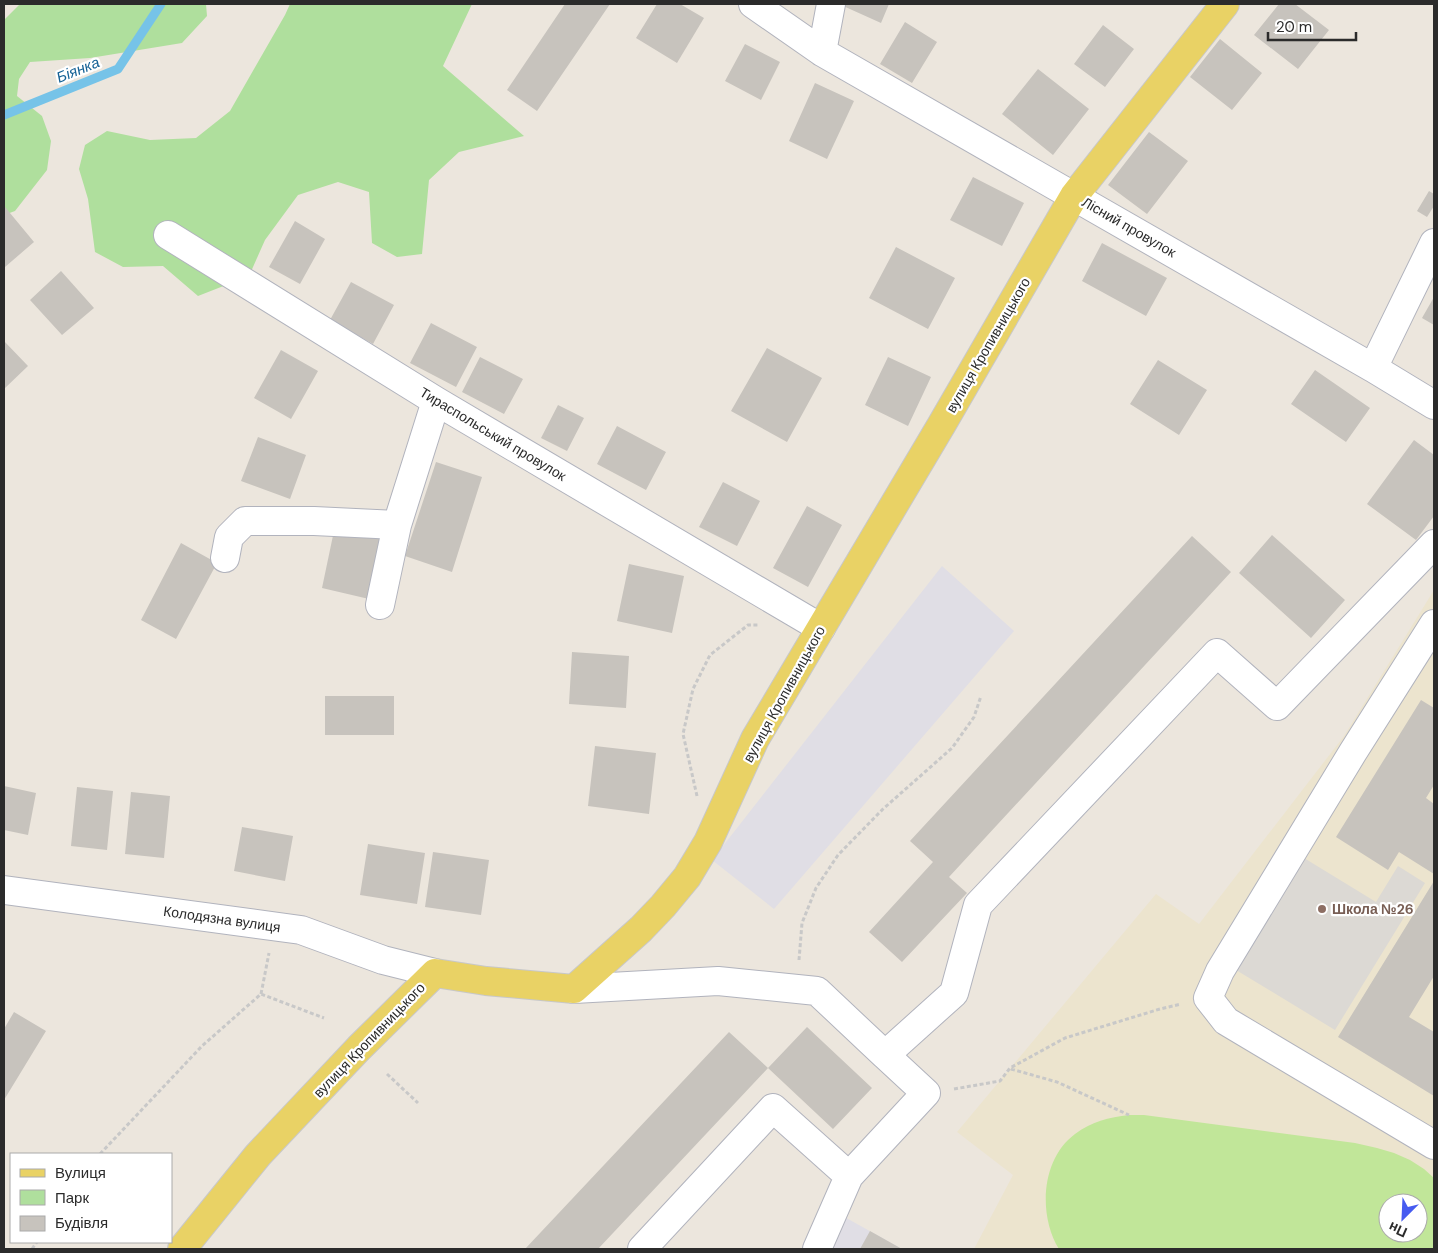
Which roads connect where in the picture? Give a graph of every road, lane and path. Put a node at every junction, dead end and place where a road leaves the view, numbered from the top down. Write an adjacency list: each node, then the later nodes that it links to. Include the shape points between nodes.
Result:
1 (753, 4): 4 (street, Лісний провулок)
2 (831, 4): 4 (street)
3 (1225, 4): 5 (main road, вулиця Кропивницького)
4 (822, 52): 5 (street, Лісний провулок)
5 (1074, 196): 8 (street, Лісний провулок); 16 (main road, вулиця Кропивницького)
6 (168, 235): 9 (street, Тираспольський провулок)
7 (1434, 243): 8 (street)
8 (1373, 368): 10 (street, Лісний провулок)
9 (436, 401): 11 (street); 16 (street, Тираспольський провулок)
10 (1434, 405)
11 (396, 525): 13 (street, via 245,521 229,536); 14 (street)
12 (1434, 544): 28 (street, via 1277,706 1217,653 978,905 954,993)
13 (225, 558)
14 (380, 605)
15 (766, 626): 19 (path, via 748,625 710,655 693,689 684,734)
16 (821, 628): 23 (main road, вулиця Кропивницького, via 755,739 708,842 687,877 641,929)
17 (1433, 628): 26 (street, via 1353,752 1220,971)
18 (981, 696): 24 (path, via 974,716 952,748 883,809 838,855 816,888 802,923 799,958)
19 (698, 799)
20 (4, 890): 21 (street, Колодязна вулиця)
21 (275, 927): 22 (street, Колодязна вулиця, via 300,930 383,960); 25 (path)
22 (435, 973): 23 (main road, вулиця Кропивницького); 37 (main road, вулиця Кропивницького, via 258,1156)
23 (574, 989): 24 (street, via 718,981)
24 (817, 991): 28 (street)
25 (262, 994): 27 (path); 35 (path, via 202,1046)
26 (1208, 998): 29 (path, via 1065,1038); 34 (street, via 1226,1021)
27 (324, 1018)
28 (885, 1055): 31 (street)
29 (1010, 1068): 31 (path, via 1000,1080); 33 (path, via 1057,1082)
30 (387, 1074): 32 (path)
31 (926, 1093): 36 (street)
32 (418, 1103)
33 (1129, 1115)
34 (1434, 1145)
35 (101, 1153)
36 (849, 1176): 38 (street, via 773,1108); 39 (street)
37 (182, 1249)
38 (642, 1249)
39 (817, 1249)

